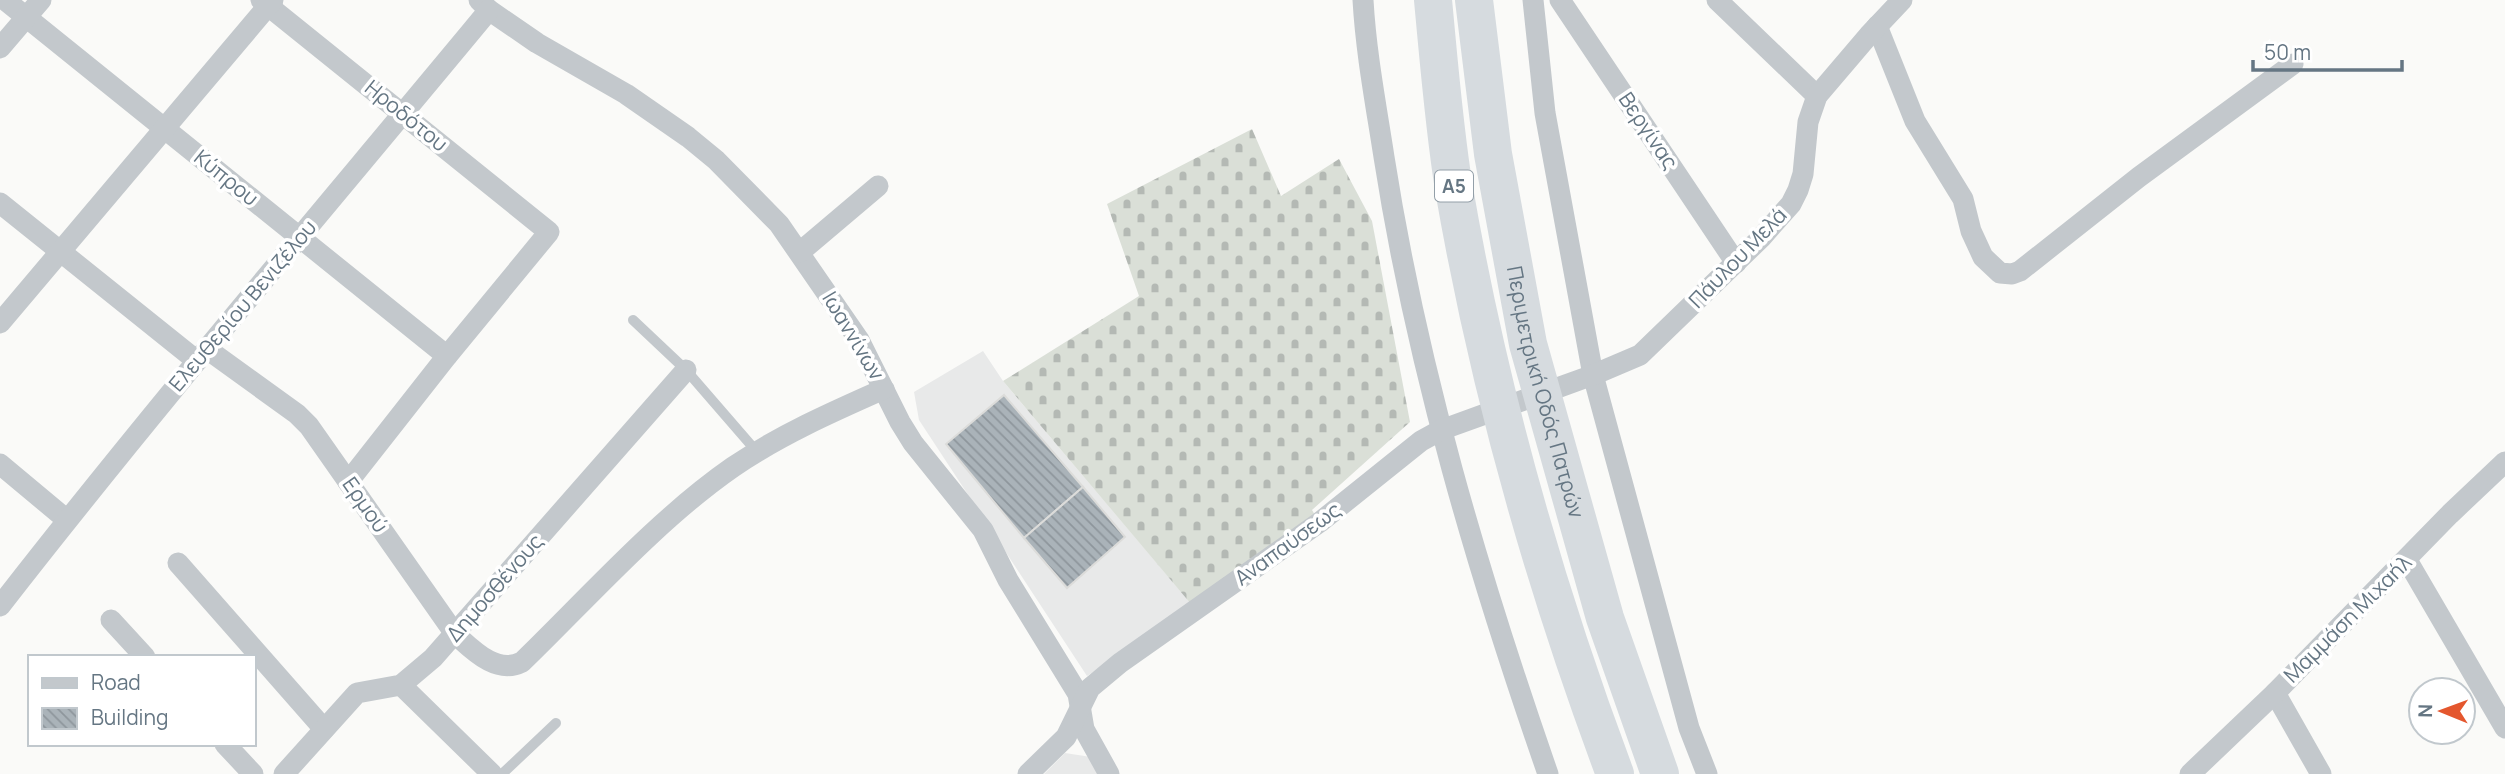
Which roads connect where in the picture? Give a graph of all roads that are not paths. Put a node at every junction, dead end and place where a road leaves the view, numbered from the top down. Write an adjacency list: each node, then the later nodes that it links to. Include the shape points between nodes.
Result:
1 (5, 0): 12 (street, Κύπρου)
2 (41, 0): 12 (street)
3 (1363, 0): 32 (street, via 1398,248)
4 (1433, 0): 58 (highway, Περιμετρική Οδός Πατρών / Α5, via 1454,188 1490,370 1558,615)
5 (1474, 0): 59 (highway, Περιμετρική Οδός Πατρών / Α5, via 1493,154 1528,344 1605,618)
6 (1533, 0): 30 (street, via 1545,113)
7 (1560, 0): 24 (street, Βεργίνας)
8 (1717, 0): 16 (street)
9 (1898, 1): 13 (street, Πάυλου Μελά)
10 (267, 2): 17 (street, Ηροδότου); 18 (street)
11 (484, 5): 17 (street, Ελευθερίου Βενιζέλου); 23 (street, Ιωαννίνων, via 688,137 759,203)
12 (26, 17): 14 (street); 18 (street, Κύπρου)
13 (1877, 26): 15 (street, via 1915,121 1963,200 1980,253 1993,269 2007,274 2021,271); 16 (street, Πάυλου Μελά)
14 (0, 48)
15 (2293, 64)
16 (1817, 96): 24 (street, Πάυλου Μελά, via 1808,122 1798,190 1769,230)
17 (403, 114): 21 (street, Ελευθερίου Βενιζέλου); 28 (street, Ηροδότου, via 549,232)
18 (164, 128): 21 (street, Κύπρου); 22 (street)
19 (878, 186): 23 (street)
20 (0, 204): 22 (street, Ερμού)
21 (301, 238): 27 (street, Ελευθερίου Βενιζέλου); 28 (street, Κύπρου)
22 (60, 252): 26 (street); 27 (street, Ερμού)
23 (800, 252): 31 (street, Ιωαννίνων, via 849,323)
24 (1736, 263): 30 (street, Πάυλου Μελά, via 1640,355)
25 (633, 320): 29 (lane)
26 (0, 323)
27 (202, 355): 36 (street, Ερμού, via 297,414); 37 (street, Ελευθερίου Βενιζέλου)
28 (447, 356): 36 (street)
29 (687, 370): 33 (lane); 42 (street, Δημοσθένους)
30 (1592, 375): 32 (street, Αναπαύσεως); 60 (street, via 1689,728)
31 (884, 388): 33 (street); 46 (street, Ιωαννίνων, via 913,443 983,530 1078,694)
32 (1441, 430): 46 (street, Αναπαύσεως, via 1121,663 1090,688); 57 (street, via 1500,636)
33 (757, 452): 42 (street, Ερμού, via 691,501 522,662 503,666 489,661)
34 (2505, 462): 38 (street, Μαμμάση Μιχαήλ)
35 (0, 464): 37 (street)
36 (348, 482): 42 (street, Ερμού)
37 (67, 520): 40 (street, Ελευθερίου Βενιζέλου)
38 (2407, 560): 45 (street, Μαμμάση Μιχαήλ); 48 (street)
39 (178, 563): 49 (street)
40 (0, 606)
41 (111, 620): 43 (street)
42 (455, 634): 44 (street, Δημοσθένους)
43 (143, 655)
44 (401, 685): 49 (street, Δημοσθένους, via 357,693); 53 (street)
45 (2274, 693): 61 (street, Μαμμάση Μιχαήλ); 62 (street)
46 (1080, 709): 55 (street, Αναπαύσεως, via 1066,737); 56 (street, Ιωαννίνων, via 1084,729)
47 (556, 723): 54 (lane)
48 (2505, 728)
49 (324, 729): 52 (street, Δημοσθένους)
50 (227, 746): 51 (street)
51 (253, 774)
52 (284, 774)
53 (492, 774)
54 (502, 774)
55 (1028, 774)
56 (1109, 774)
57 (1548, 774)
58 (1615, 774)
59 (1660, 774)
60 (1707, 774)
61 (2190, 774)
62 (2321, 774)

